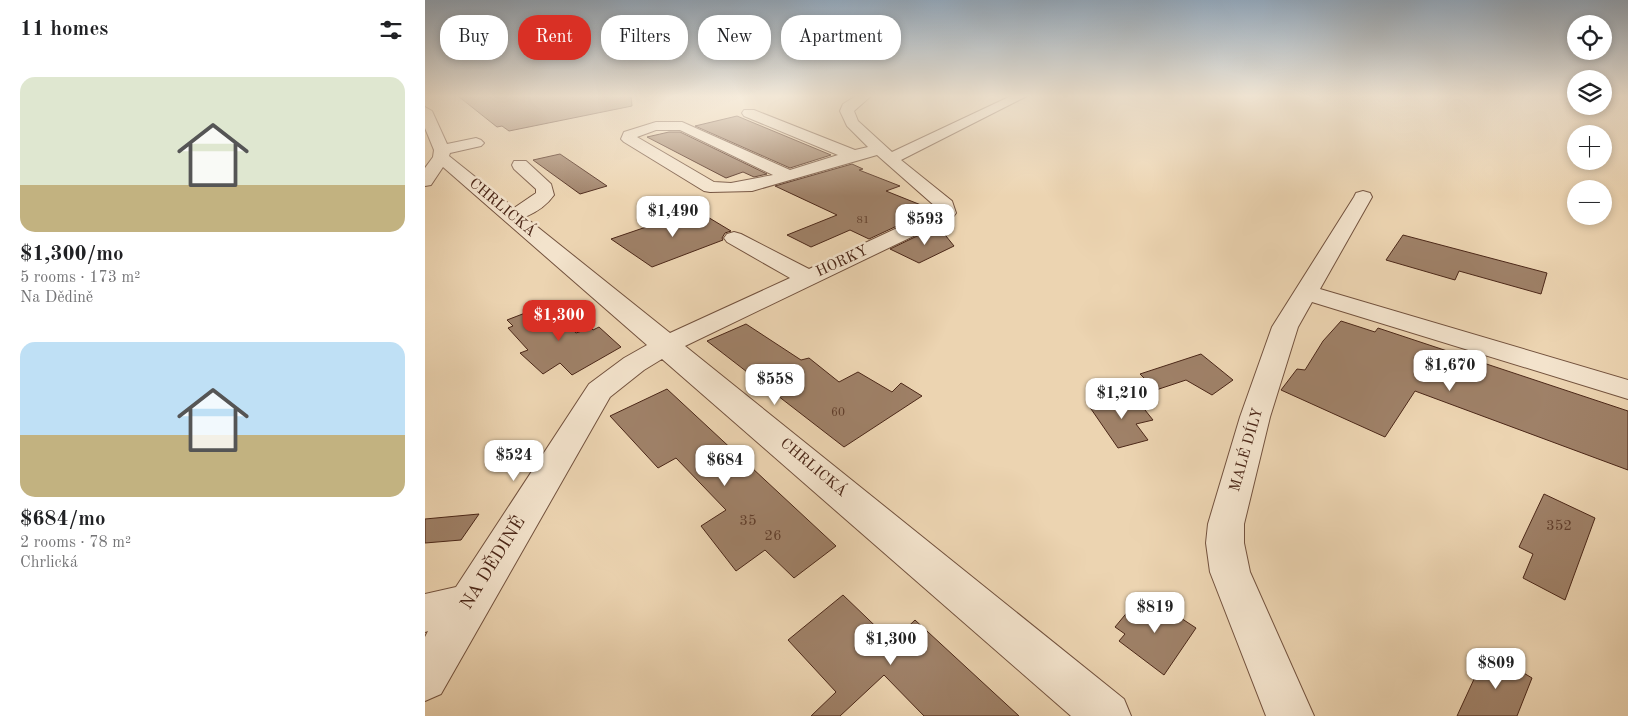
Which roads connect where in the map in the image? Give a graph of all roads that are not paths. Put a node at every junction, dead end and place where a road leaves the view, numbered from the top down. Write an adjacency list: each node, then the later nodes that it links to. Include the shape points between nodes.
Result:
1 (429, 129): 10 (street, CHRLICKÁ)
2 (642, 129): 12 (street, via 629,135 629,139 710,187 751,186)
3 (689, 129): 12 (street)
4 (789, 129): 8 (street)
5 (859, 129): 9 (street, HORKY)
6 (944, 129): 9 (street)
7 (476, 143): 10 (street)
8 (850, 154): 9 (street); 12 (street)
9 (885, 155): 16 (street, HORKY, via 945,205 946,213)
10 (436, 163): 14 (street, CHRLICKÁ)
11 (520, 165): 14 (street, via 545,188 545,196)
12 (786, 175)
13 (1363, 197): 17 (street, MALÉ DÍLY)
14 (512, 216): 18 (street, CHRLICKÁ)
15 (734, 238): 16 (street)
16 (807, 278): 18 (street, HORKY)
17 (1305, 292): 19 (street); 24 (street, MALÉ DÍLY, via 1285,327 1255,417 1226,524 1225,543 1230,572)
18 (666, 345): 20 (street, NA DĚDINĚ, via 634,364 599,392); 23 (street, CHRLICKÁ)
19 (1628, 390)
20 (469, 603): 21 (street); 22 (street, NA DĚDINĚ)
21 (425, 613)
22 (425, 678)
23 (1107, 716)
24 (1290, 716)

